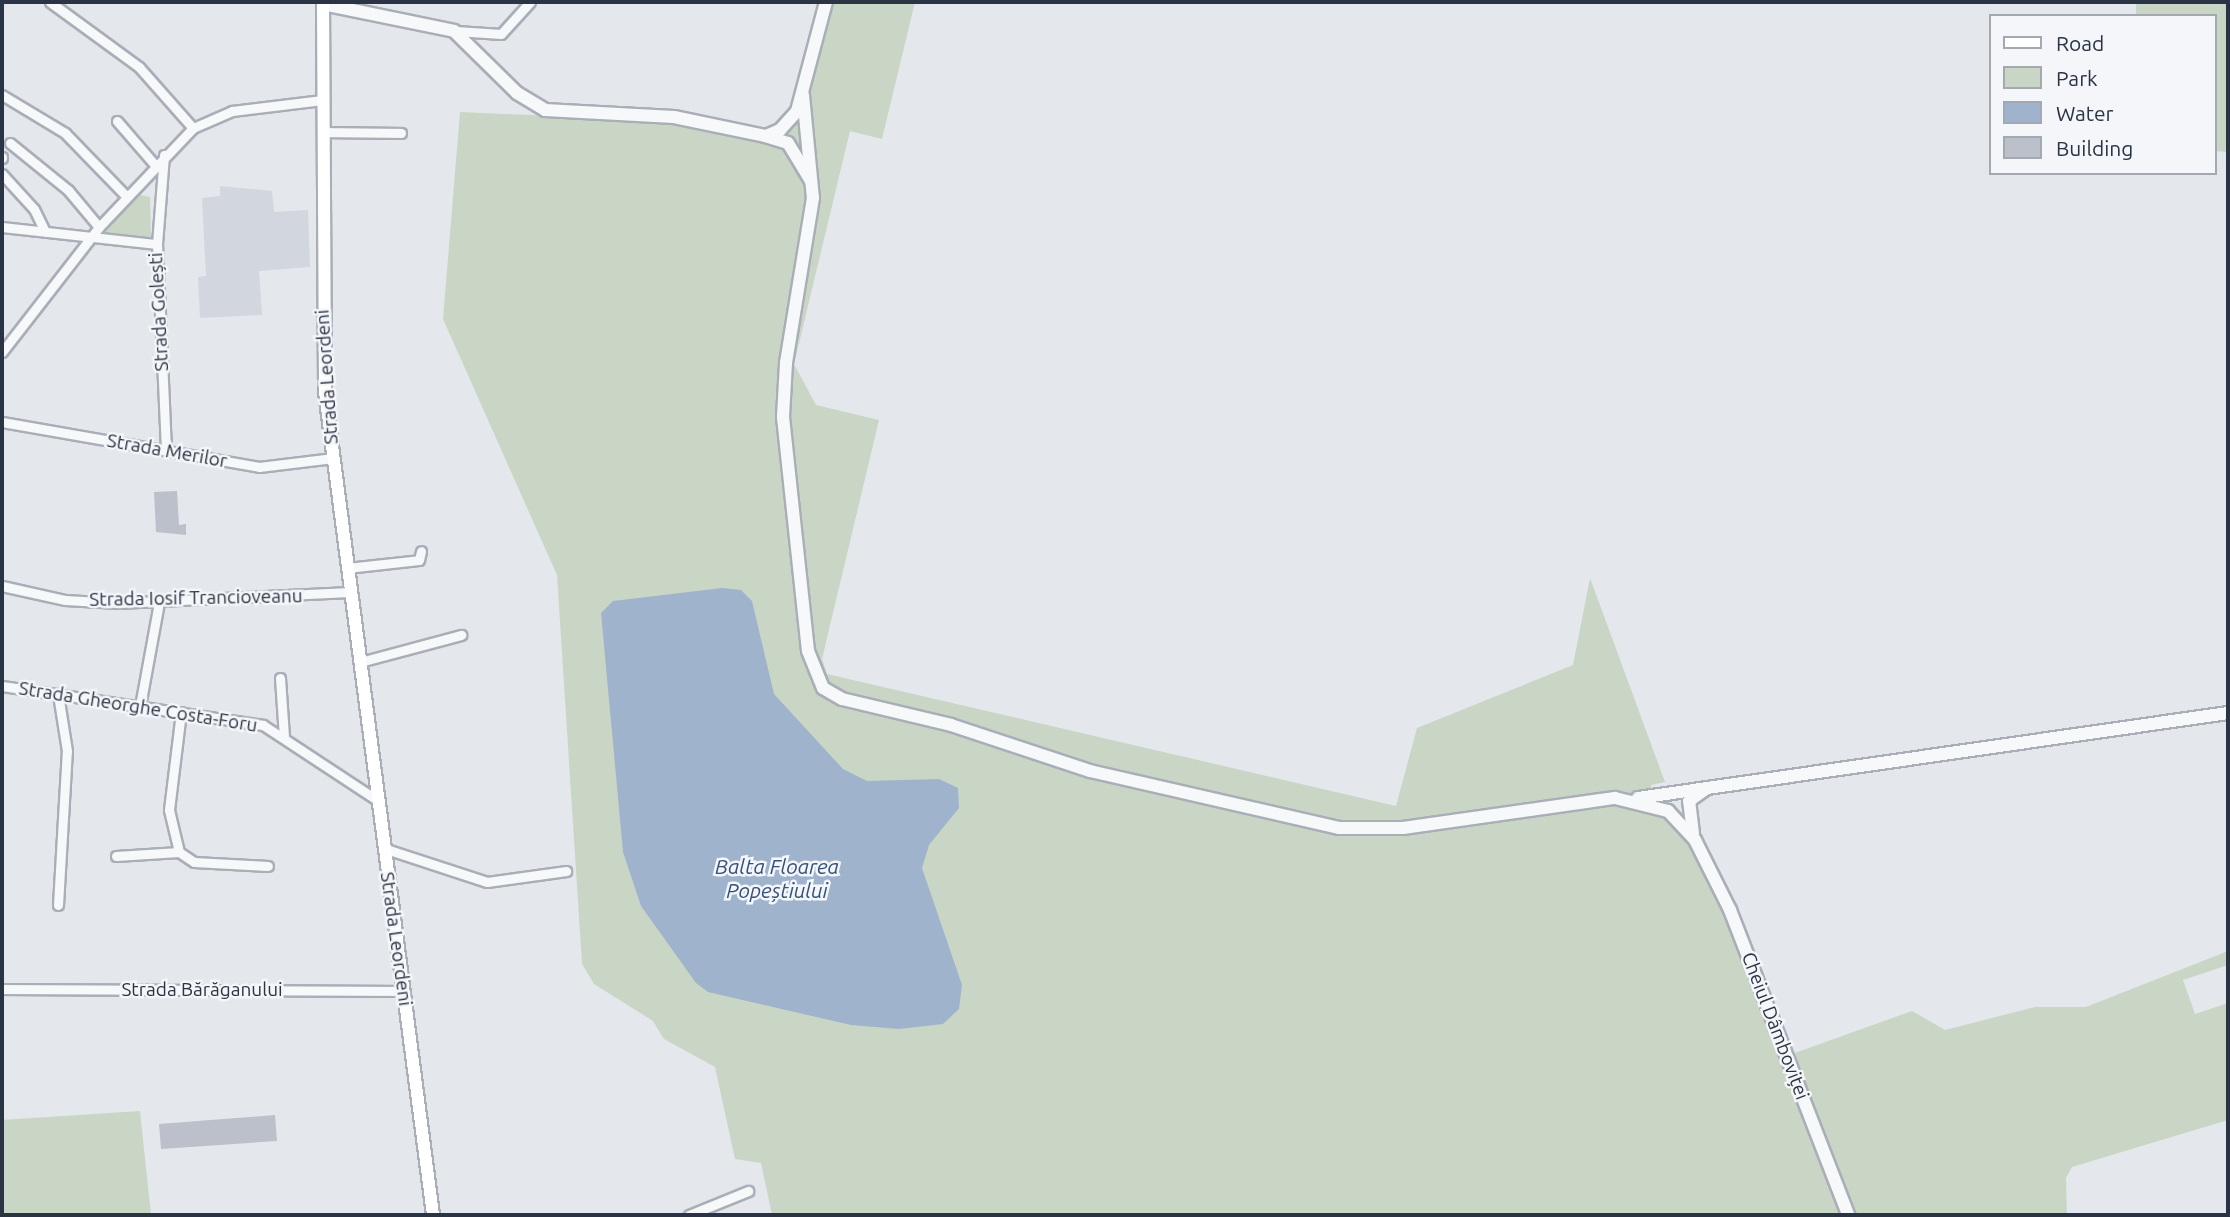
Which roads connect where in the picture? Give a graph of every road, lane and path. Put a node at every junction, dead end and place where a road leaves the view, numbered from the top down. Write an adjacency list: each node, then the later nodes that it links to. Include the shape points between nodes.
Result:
1 (50, 2): 11 (street, via 139,67)
2 (530, 2): 5 (street, via 501,34)
3 (826, 2): 7 (street)
4 (323, 3): 5 (street); 8 (main road, Strada Leordeni)
5 (454, 31): 15 (street, via 517,93 545,110 674,117)
6 (2, 95): 22 (street, via 65,133)
7 (803, 95): 10 (street); 12 (street)
8 (322, 100): 11 (street, via 221,113); 13 (main road, Strada Leordeni)
9 (117, 121): 19 (street)
10 (787, 124): 12 (street); 15 (street); 16 (street)
11 (192, 128): 18 (street)
12 (807, 129): 16 (street, via 803,143); 21 (street)
13 (322, 132): 14 (street); 31 (main road, Strada Leordeni, via 322,344)
14 (401, 132)
15 (761, 135): 16 (street)
16 (787, 142): 21 (street)
17 (10, 143): 24 (street, via 68,191)
18 (164, 155): 19 (street); 27 (street)
19 (155, 165): 22 (street)
20 (2, 174): 25 (street, via 34,209)
21 (813, 188): 48 (street, via 783,417 808,651 814,676 828,693 951,725 1090,771 1339,828 1403,828)
22 (127, 197): 24 (street)
23 (2, 227): 25 (street, Strada Golești)
24 (99, 227): 26 (street)
25 (45, 232): 26 (street, Strada Golești)
26 (91, 237): 27 (street, Strada Golești); 28 (street)
27 (157, 244): 30 (street, Strada Golești)
28 (2, 352)
29 (2, 422): 30 (street, Strada Merilor)
30 (166, 450): 31 (street, Strada Merilor, via 259,467)
31 (333, 458): 33 (main road, Strada Leordeni)
32 (421, 551): 33 (street, via 419,560)
33 (347, 568): 35 (main road, Strada Leordeni)
34 (2, 586): 36 (street, Strada Iosif Trancioveanu, via 65,600)
35 (350, 592): 36 (street, Strada Iosif Trancioveanu); 38 (main road, Strada Leordeni)
36 (159, 603): 42 (street)
37 (461, 635): 38 (street)
38 (360, 662): 49 (main road, Strada Leordeni)
39 (280, 678): 45 (street)
40 (2, 686): 41 (street, Strada Gheorghe Costa-Foru)
41 (58, 694): 42 (street, Strada Gheorghe Costa-Foru); 58 (street, via 67,766)
42 (140, 706): 43 (street, Strada Gheorghe Costa-Foru)
43 (181, 712): 45 (street, Strada Gheorghe Costa-Foru, via 254,722); 54 (street, via 169,810)
44 (2228, 713): 46 (street)
45 (284, 737): 49 (street, Strada Gheorghe Costa-Foru, via 331,775)
46 (1716, 783): 47 (street); 50 (street)
47 (1675, 791): 48 (street); 50 (street); 51 (street, via 1666,799)
48 (1634, 799): 51 (street)
49 (377, 800): 53 (main road, Strada Leordeni)
50 (1689, 805): 51 (street); 52 (street)
51 (1671, 813): 52 (street)
52 (1695, 840): 64 (street, Cheiul Dâmboviței, via 1736,926)
53 (383, 848): 57 (street, via 487,882); 60 (main road, Strada Leordeni)
54 (180, 852): 55 (street); 56 (street, via 194,862)
55 (116, 856)
56 (268, 866)
57 (566, 871)
58 (58, 905)
59 (2, 989): 60 (street, Strada Bărăganului)
60 (403, 991): 62 (main road, Strada Leordeni)
61 (748, 1191): 63 (street)
62 (433, 1215)
63 (689, 1215)
64 (1848, 1215)

